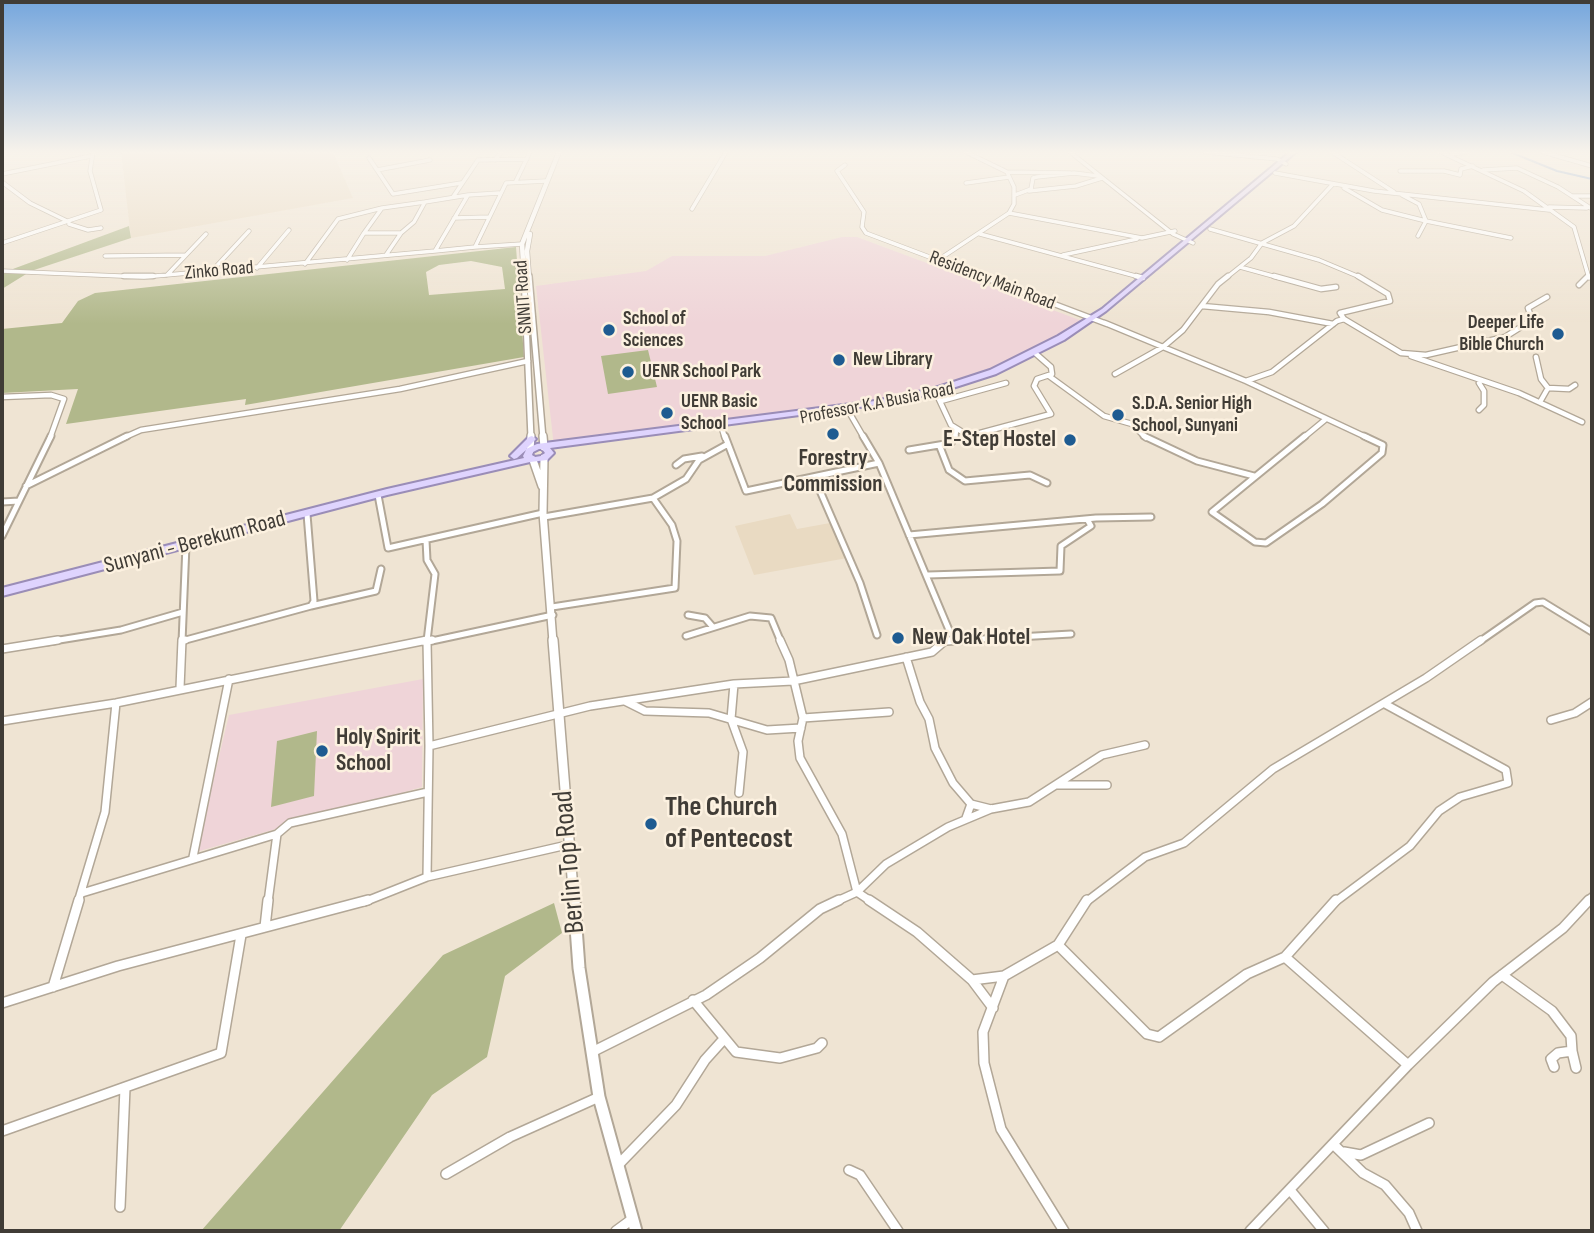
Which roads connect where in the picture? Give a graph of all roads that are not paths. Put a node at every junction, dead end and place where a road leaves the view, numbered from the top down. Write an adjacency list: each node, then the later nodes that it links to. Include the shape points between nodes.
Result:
1 (45, 210): 25 (street)
2 (101, 210): 25 (street)
3 (376, 210): 52 (street, via 338,219)
4 (381, 210): 31 (street)
5 (421, 210): 32 (street)
6 (459, 210): 23 (street)
7 (492, 210): 22 (street)
8 (535, 210): 43 (street, SNNIT Road)
9 (540, 210): 67 (street, SNNIT Road, via 527,244)
10 (862, 210): 51 (street, Residency Main Road, via 863,230)
11 (1010, 210): 20 (street)
12 (1145, 210): 38 (street)
13 (1148, 210): 38 (street)
14 (1230, 210): 21 (main road, Professor K.A Busia Road)
15 (1230, 210): 21 (main road, Professor K.A Busia Road)
16 (1309, 210): 42 (street, via 1294,226)
17 (1381, 210): 24 (street)
18 (1421, 210): 24 (street)
19 (1550, 210): 59 (street, via 1577,234 1589,278)
20 (1009, 213): 34 (street); 37 (street)
21 (1226, 213): 28 (main road, Professor K.A Busia Road); 38 (main road, Professor K.A Busia Road)
22 (489, 217): 23 (street); 44 (street)
23 (454, 218): 45 (street)
24 (1426, 221): 36 (street); 39 (street)
25 (69, 222): 26 (street)
26 (61, 225): 27 (street); 40 (street)
27 (101, 228)
28 (1210, 229): 38 (main road, Professor K.A Busia Road); 42 (street)
29 (289, 230): 54 (street)
30 (248, 231): 56 (street)
31 (364, 233): 32 (street); 50 (street)
32 (401, 233): 49 (street)
33 (206, 234): 46 (street)
34 (980, 234): 47 (street); 51 (street)
35 (2, 235): 40 (street)
36 (1418, 236)
37 (1142, 238): 38 (street); 47 (street)
38 (1185, 238): 58 (main road, Professor K.A Busia Road); 66 (main road, Professor K.A Busia Road)
39 (1511, 239)
40 (9, 240): 41 (street)
41 (2, 243)
42 (1262, 243): 53 (street); 65 (street, via 1320,260 1362,278 1391,298 1340,313)
43 (522, 244): 44 (street, Zinko Road); 67 (street, SNNIT Road)
44 (475, 247): 45 (street, Zinko Road)
45 (435, 251): 49 (street, Zinko Road)
46 (186, 255): 48 (street); 57 (street)
47 (1057, 255): 58 (street)
48 (105, 256)
49 (386, 256): 50 (street, Zinko Road)
50 (347, 260): 52 (street, Zinko Road)
51 (938, 260): 64 (street, Residency Main Road)
52 (305, 264): 54 (street, Zinko Road)
53 (1240, 267): 60 (street, via 1321,289); 62 (street)
54 (257, 268): 56 (street, Zinko Road)
55 (2, 271): 57 (street, Zinko Road)
56 (211, 272): 57 (street, Zinko Road)
57 (167, 275)
58 (1143, 278): 63 (main road, Professor K.A Busia Road)
59 (1579, 285)
60 (1336, 287)
61 (1546, 297): 71 (street, via 1528,308 1532,320 1505,337)
62 (1202, 306): 68 (street); 70 (street)
63 (1104, 310): 64 (main road); 66 (main road, Professor K.A Busia Road)
64 (1079, 314): 66 (street, Residency Main Road); 69 (main road)
65 (1344, 319): 68 (street); 71 (street)
66 (1098, 321): 69 (main road, Professor K.A Busia Road); 70 (street, Residency Main Road); 72 (main road, Professor K.A Busia Road)
67 (529, 324): 74 (street, SNNIT Road); 95 (street, SNNIT Road)
68 (1333, 324): 77 (street, via 1272,372)
69 (1081, 327): 72 (main road, Professor K.A Busia Road)
70 (1163, 347): 75 (street); 77 (street, Residency Main Road)
71 (1409, 355): 78 (street)
72 (1034, 356): 76 (street, via 1051,367); 83 (main road, Professor K.A Busia Road); 89 (main road, Professor K.A Busia Road, via 909,397)
73 (1536, 357): 81 (street)
74 (528, 361): 95 (street, SNNIT Road); 105 (street, via 400,389 141,430)
75 (1115, 374)
76 (1049, 376): 92 (street, via 1037,379 1034,386 1051,414 978,435); 102 (street, via 1104,416 1132,424 1146,438 1197,461)
77 (1246, 381): 87 (street, Residency Main Road)
78 (1477, 382): 84 (street); 85 (street, via 1484,391 1484,405)
79 (1006, 383): 83 (street)
80 (1575, 385): 81 (street)
81 (1548, 388): 84 (street)
82 (2, 397): 105 (street, via 51,395 64,399)
83 (939, 398): 86 (main road, Professor K.A Busia Road); 92 (street)
84 (1540, 402): 88 (street)
85 (1479, 410)
86 (849, 412): 90 (main road, Professor K.A Busia Road); 100 (street)
87 (1326, 419): 102 (street); 102 (street, Residency Main Road, via 1383,445 1382,453 1322,504 1263,544 1212,512)
88 (1582, 422)
89 (700, 429): 90 (main road, Professor K.A Busia Road); 91 (main road, Professor K.A Busia Road)
90 (722, 429): 93 (street)
91 (690, 431): 95 (main road, Professor K.A Busia Road); 95 (main road, Professor K.A Busia Road, via 587,447)
92 (956, 431): 94 (street, via 955,440)
93 (728, 444): 99 (street); 103 (street, via 746,491)
94 (940, 447): 96 (street); 104 (street, via 948,470 965,481 1030,475)
95 (542, 448): 97 (main road, Professor K.A Busia Road); 98 (main road); 106 (street)
96 (909, 450)
97 (531, 455): 98 (main road, Sunyani - Berekum Road); 106 (street); 107 (main road, Sunyani - Berekum Road)
98 (514, 456): 107 (main road, Sunyani - Berekum Road)
99 (704, 457): 101 (street, via 684,459); 108 (street, via 686,479)
100 (879, 463): 103 (street); 115 (street)
101 (676, 465)
102 (1254, 476)
103 (814, 477): 129 (street)
104 (1047, 483)
105 (26, 486): 109 (street)
106 (542, 486): 112 (street, Berlin Top Road)
107 (382, 493): 111 (main road, Sunyani - Berekum Road); 117 (street, via 388,548)
108 (653, 498): 112 (street); 123 (street, via 677,541 675,587)
109 (19, 501): 110 (street); 116 (street)
110 (2, 502)
111 (307, 514): 118 (main road, Sunyani - Berekum Road); 122 (street)
112 (544, 515): 117 (street); 123 (street, Berlin Top Road)
113 (1150, 517): 114 (street)
114 (1087, 519): 115 (street); 120 (street, via 1091,526 1061,546 1060,571)
115 (909, 535): 120 (street)
116 (2, 536)
117 (426, 540): 131 (street, via 427,560 435,575)
118 (186, 545): 121 (main road, Sunyani - Berekum Road); 124 (street)
119 (381, 569): 122 (street, via 376,591)
120 (928, 575): 132 (street, via 949,630)
121 (2, 592)
122 (311, 606): 133 (street)
123 (553, 611): 131 (street); 145 (street, Berlin Top Road)
124 (183, 612): 133 (street); 134 (street, via 121,630)
125 (688, 615): 126 (street, via 705,618)
126 (712, 626): 130 (street); 137 (street, via 751,616 771,618)
127 (1592, 632): 143 (street, via 1543,602 1535,603)
128 (1072, 634): 132 (street)
129 (877, 635)
130 (686, 636)
131 (427, 641): 136 (street); 152 (street)
132 (946, 641): 135 (street, via 932,652)
133 (182, 642): 139 (street)
134 (2, 649)
135 (906, 657): 137 (street); 157 (street, via 935,748 953,783)
136 (229, 679): 139 (street); 162 (street)
137 (793, 681): 138 (street); 146 (street)
138 (734, 684): 140 (street); 147 (street)
139 (180, 688): 142 (street)
140 (623, 700): 145 (street); 147 (street, via 645,711 709,713)
141 (1592, 702): 148 (street)
142 (116, 703): 149 (street); 165 (street, via 105,812)
143 (1385, 704): 169 (street, via 1273,769 1184,843 1145,857 1089,897); 170 (street, via 1506,770 1508,783 1460,797 1439,811 1410,846 1339,897)
144 (889, 712): 146 (street)
145 (560, 713): 152 (street); 161 (street, Berlin Top Road)
146 (803, 718): 150 (street)
147 (731, 719): 150 (street, via 767,730); 156 (street, via 743,752)
148 (1551, 720)
149 (2, 721)
150 (801, 728): 164 (street, via 800,758 842,834)
151 (1145, 745): 153 (street, via 1102,755)
152 (429, 746): 155 (street)
153 (1058, 785): 154 (street); 158 (street, via 1028,802)
154 (1107, 785)
155 (428, 792): 160 (street, via 290,823); 163 (street)
156 (739, 793)
157 (971, 804): 158 (street); 159 (street)
158 (991, 809): 159 (street)
159 (967, 818): 164 (street, via 886,864)
160 (276, 834): 162 (street); 167 (street)
161 (567, 845): 163 (street); 181 (street, Berlin Top Road)
162 (193, 857): 165 (street)
163 (427, 877): 167 (street, via 361,903)
164 (857, 892): 173 (street, via 917,932); 175 (street, via 820,909 760,958)
165 (82, 893): 174 (street)
166 (1592, 897): 171 (street, via 1563,928)
167 (265, 928): 168 (street)
168 (241, 935): 174 (street); 185 (street, via 221,1053)
169 (1058, 945): 170 (street, via 1119,1008 1156,1037 1247,974); 172 (street)
170 (1285, 957): 182 (street)
171 (1502, 975): 180 (street, via 1552,1011 1571,1036); 182 (street)
172 (1004, 976): 173 (street); 177 (street)
173 (972, 980): 177 (street)
174 (53, 987): 176 (street)
175 (693, 1000): 178 (street); 181 (street)
176 (2, 1003)
177 (993, 1008): 199 (street, via 983,1032 982,1050 997,1118 1021,1166)
178 (723, 1040): 179 (street, via 736,1052 780,1058); 190 (street, via 676,1105)
179 (822, 1043)
180 (1572, 1051): 183 (street, via 1551,1059); 184 (street)
181 (592, 1052): 186 (street, Berlin Top Road)
182 (1408, 1065): 189 (street)
183 (1554, 1067)
184 (1576, 1068)
185 (125, 1088): 188 (street); 194 (street)
186 (599, 1097): 190 (street, Berlin Top Road); 192 (street, via 510,1137)
187 (1429, 1123): 189 (street, via 1361,1155 1349,1155)
188 (2, 1130)
189 (1334, 1145): 193 (street); 202 (street, via 1363,1173 1385,1185 1409,1213)
190 (619, 1164): 195 (street, Berlin Top Road)
191 (849, 1170): 198 (street, via 860,1175)
192 (446, 1174)
193 (1290, 1190): 200 (street); 201 (street)
194 (120, 1207)
195 (631, 1220): 196 (street); 197 (street, Berlin Top Road)
196 (617, 1231)
197 (636, 1231)
198 (898, 1231)
199 (1064, 1231)
200 (1251, 1231)
201 (1324, 1231)
202 (1417, 1231)

